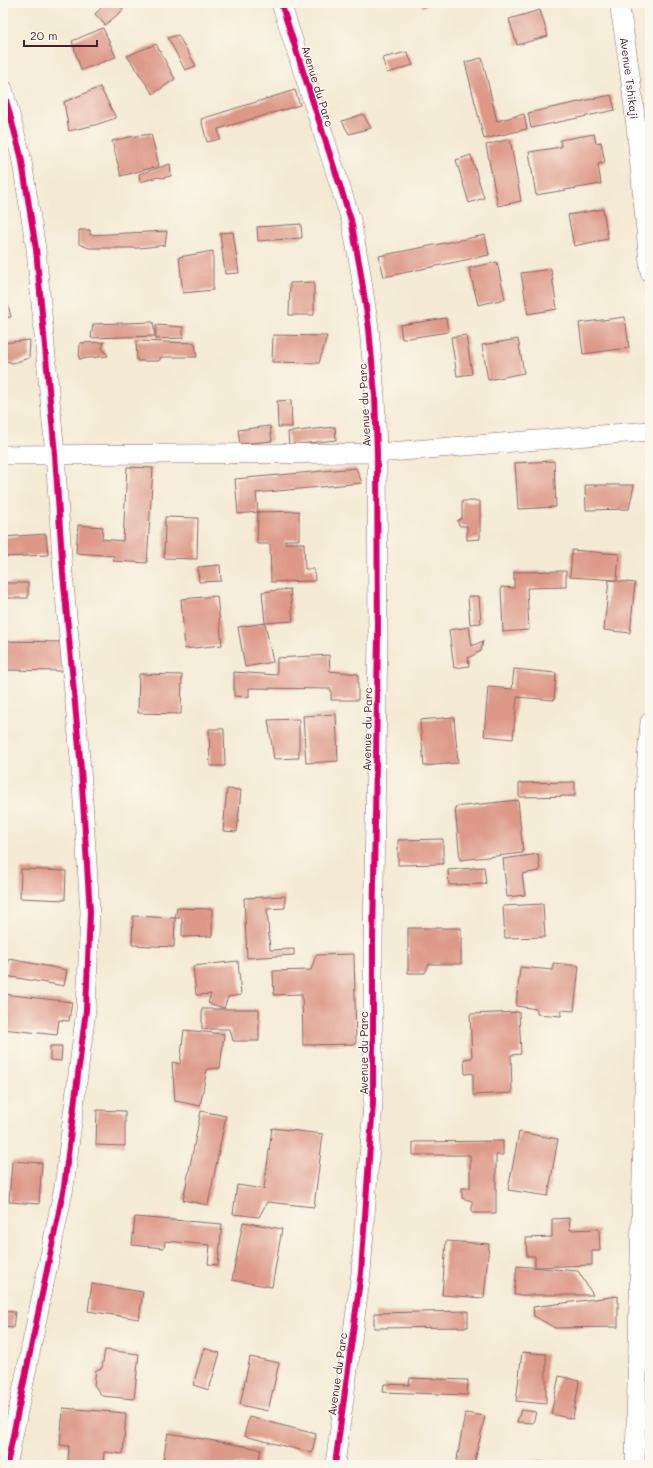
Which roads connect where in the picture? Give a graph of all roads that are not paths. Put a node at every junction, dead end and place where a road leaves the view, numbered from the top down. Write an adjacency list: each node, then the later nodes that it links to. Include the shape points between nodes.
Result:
1 (281, 3): 6 (street, Avenue du Parc, via 351,220 369,328)
2 (619, 3): 4 (street, Avenue Tshikaji, via 633,104)
3 (3, 89): 7 (street, via 21,156 36,250)
4 (650, 272)
5 (650, 431): 6 (street)
6 (377, 453): 7 (street); 12 (street, Avenue du Parc, via 378,638 373,1103 362,1273)
7 (56, 454): 8 (street); 11 (street, via 90,912 86,1003 64,1187)
8 (3, 455)
9 (650, 722): 10 (street, via 646,771)
10 (647, 800): 13 (street, via 644,844 645,1052)
11 (7, 1465)
12 (335, 1465)
13 (635, 1465)

